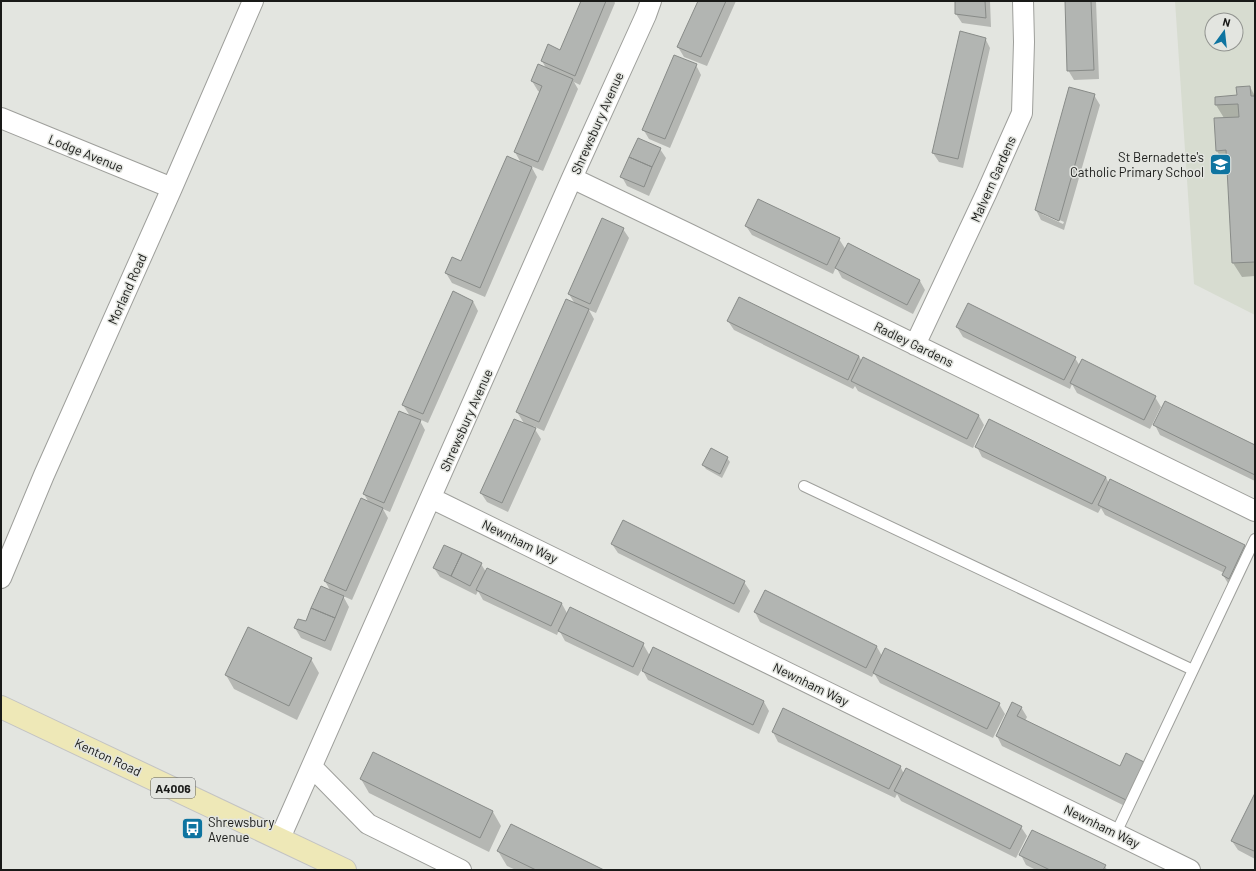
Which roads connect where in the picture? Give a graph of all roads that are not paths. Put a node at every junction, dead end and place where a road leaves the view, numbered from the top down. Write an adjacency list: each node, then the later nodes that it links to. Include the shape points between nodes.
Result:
1 (253, 1): 6 (street, Morland Road)
2 (651, 1): 5 (street, Shrewsbury Avenue)
3 (1023, 1): 7 (street, Malvern Gardens, via 1022,113)
4 (1, 118): 6 (street, Lodge Avenue)
5 (572, 178): 7 (street, Radley Gardens); 9 (street, Shrewsbury Avenue)
6 (172, 188): 12 (street, Morland Road)
7 (915, 345): 10 (street, Radley Gardens)
8 (804, 486): 13 (lane)
9 (431, 498): 15 (street, Shrewsbury Avenue); 16 (street, Newnham Way)
10 (1255, 511)
11 (1255, 539): 13 (lane)
12 (1, 578)
13 (1193, 670): 16 (lane)
14 (1, 707): 17 (main road, Kenton Road / A4006)
15 (312, 767): 17 (street, Shrewsbury Avenue); 19 (street, via 368,824)
16 (1116, 833): 20 (street, Newnham Way)
17 (280, 838): 18 (main road, Kenton Road / A4006)
18 (340, 869)
19 (461, 870)
20 (1190, 870)

